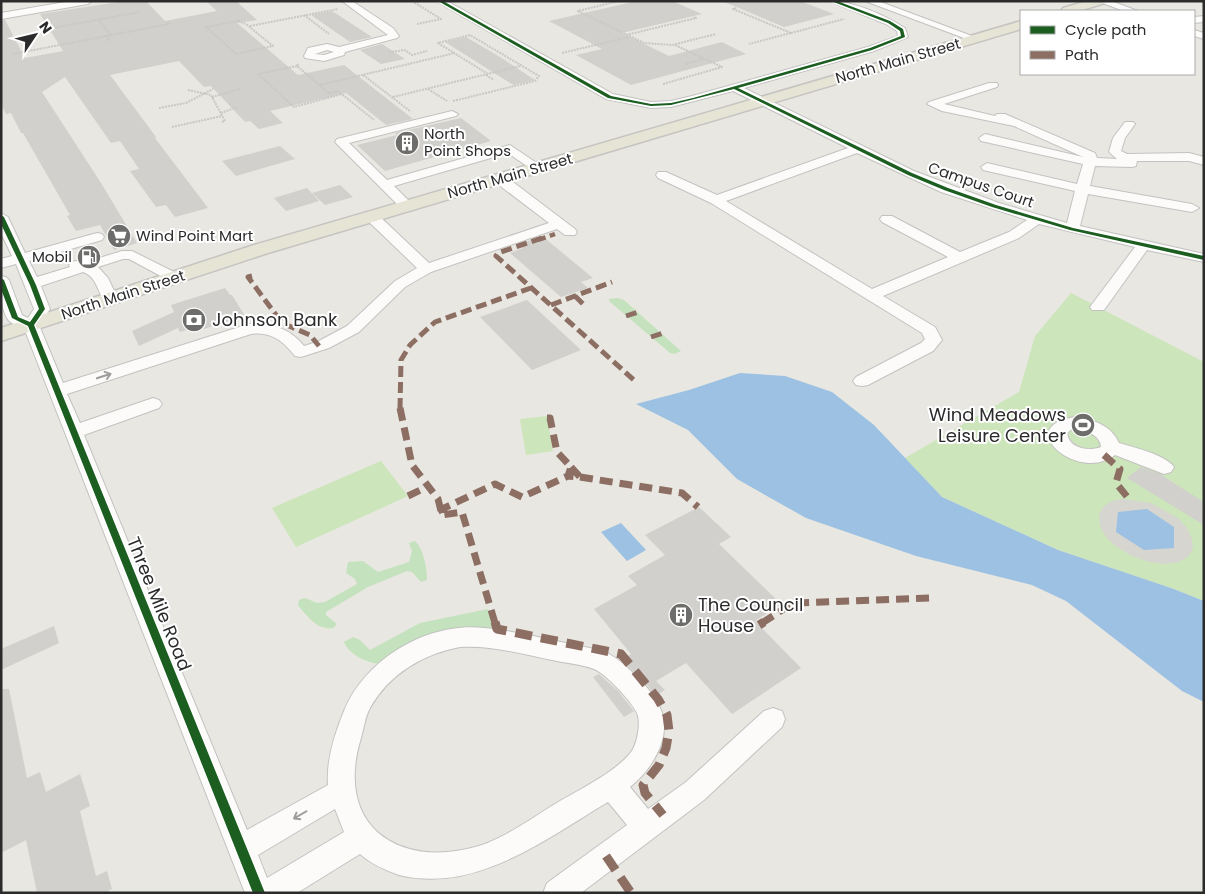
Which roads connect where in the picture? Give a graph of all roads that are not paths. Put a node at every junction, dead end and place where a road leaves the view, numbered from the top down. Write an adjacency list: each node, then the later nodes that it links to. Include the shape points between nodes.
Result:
1 (57, 1): 8 (street)
2 (88, 1): 8 (street)
3 (440, 1): 19 (street, via 610,98 643,104 671,104)
4 (833, 1): 15 (street, via 902,30 903,37)
5 (869, 1): 14 (street)
6 (1101, 1): 9 (main road); 10 (street)
7 (345, 4): 16 (street, via 390,30 394,36)
8 (36, 5): 11 (street); 12 (street)
9 (1070, 10)
10 (1130, 10)
11 (1, 11)
12 (1, 16)
13 (1020, 25): 14 (main road, North Main Street)
14 (975, 39): 17 (main road, North Main Street)
15 (871, 49): 17 (street); 19 (street)
16 (339, 50)
17 (900, 61): 20 (main road, North Main Street)
18 (993, 85): 24 (street, via 933,104)
19 (735, 88): 20 (street, Campus Court)
20 (762, 102): 26 (street, Campus Court); 31 (main road, North Main Street)
21 (452, 114): 34 (street, via 341,142)
22 (1001, 116): 24 (street)
23 (1129, 124): 27 (street, via 1119,138 1115,152)
24 (1021, 125): 29 (street, via 1091,156)
25 (985, 138): 29 (street)
26 (856, 148): 36 (street); 42 (street, Campus Court, via 946,189)
27 (1128, 160): 28 (street, via 1189,157); 29 (street)
28 (1204, 161)
29 (1089, 162): 35 (street)
30 (987, 167): 35 (street)
31 (538, 168): 33 (main road, North Main Street); 34 (street, via 510,148)
32 (662, 175): 36 (street)
33 (500, 180): 37 (main road, North Main Street); 43 (street)
34 (385, 185): 37 (street)
35 (1082, 189): 38 (street); 44 (street)
36 (716, 200): 59 (street)
37 (407, 206): 40 (main road, North Main Street)
38 (1192, 208)
39 (1, 217): 49 (street)
40 (372, 217): 55 (street); 56 (main road, North Main Street)
41 (887, 219): 50 (street)
42 (1037, 219): 44 (street, Campus Court); 50 (street, via 1014,236)
43 (564, 228): 48 (street)
44 (1072, 229): 46 (street, Campus Court)
45 (97, 237): 47 (street)
46 (1143, 246): 51 (street, Campus Court); 61 (street)
47 (56, 248): 49 (street); 53 (street)
48 (466, 255): 54 (street); 55 (street)
49 (20, 258): 52 (street); 58 (street)
50 (960, 258): 59 (street)
51 (1204, 258)
52 (1, 264)
53 (79, 268): 56 (street, via 132,255); 58 (street); 60 (street, via 94,271 101,278)
54 (481, 268)
55 (426, 269): 65 (street, one-way to 55, via 260,327 286,336 300,352 323,345 353,329 400,284)
56 (175, 278): 60 (main road, North Main Street)
57 (1, 280): 62 (street, via 15,318)
58 (34, 282): 62 (street, via 42,308)
59 (871, 296): 64 (street, via 929,330 934,340 927,347)
60 (110, 299): 62 (main road, North Main Street)
61 (1098, 307)
62 (31, 325): 63 (main road, North Main Street); 65 (street, Three Mile Road)
63 (1, 335)
64 (862, 381)
65 (58, 391): 67 (street, Three Mile Road)
66 (153, 404): 67 (street)
67 (74, 432): 75 (street, Three Mile Road)
68 (1111, 447): 68 (street, via 1104,455 1087,456 1070,450 1059,440 1058,430 1068,424 1084,424 1100,431); 69 (street)
69 (1164, 467)
70 (773, 719): 73 (street, via 696,791)
71 (610, 784): 72 (street, via 632,769 643,756 649,736 650,714 618,673 600,660 513,642 457,638 410,654 371,686 359,705 340,762); 73 (street); 74 (street, via 496,853 464,863 425,867 393,860)
72 (342, 791): 74 (street); 75 (street, one-way to 75)
73 (646, 827): 78 (street)
74 (362, 837): 77 (street)
75 (241, 849): 76 (street, Three Mile Road)
76 (259, 893)
77 (270, 893)
78 (556, 893)

